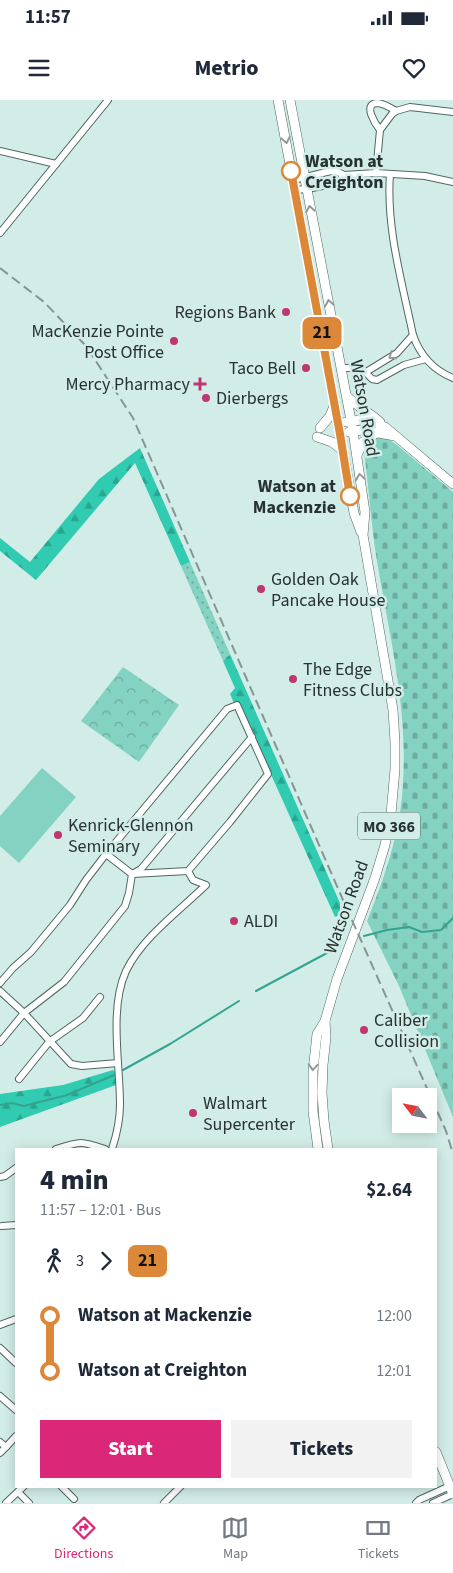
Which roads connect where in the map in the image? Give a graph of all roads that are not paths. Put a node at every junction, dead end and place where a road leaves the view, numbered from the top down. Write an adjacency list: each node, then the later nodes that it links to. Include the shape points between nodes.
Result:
1 (108, 100): 8 (street)
2 (278, 100): 13 (main road, MO 366, one-way to 13)
3 (290, 100): 12 (main road, MO 366)
4 (396, 111): 5 (street, via 410,107); 6 (street); 6 (street, via 376,103 371,107 371,114)
5 (453, 112)
6 (380, 130): 9 (street)
7 (0, 151): 8 (street)
8 (56, 164): 17 (street)
9 (376, 173): 10 (street); 11 (street)
10 (390, 174): 14 (street); 18 (street, via 390,222)
11 (344, 175): 12 (street, via 331,171); 16 (street, via 337,183)
12 (304, 176): 13 (street); 16 (main road, MO 366)
13 (293, 180): 15 (main road, MO 366)
14 (453, 182)
15 (295, 190): 16 (street); 24 (main road, Watson Road / MO 366)
16 (307, 190): 20 (main road, Watson Road / MO 366, one-way to 16)
17 (0, 234)
18 (413, 335): 19 (street); 21 (street, one-way to 21, via 397,353)
19 (426, 360): 21 (street, via 404,365 377,380); 22 (street)
20 (341, 368): 21 (street, via 361,368); 23 (main road, Watson Road / MO 366)
21 (366, 372)
22 (453, 378)
23 (347, 396): 25 (main road, Watson Road / MO 366); 27 (main road)
24 (335, 404): 26 (main road, Watson Road / MO 366); 32 (main road, via 319,432)
25 (351, 421): 26 (main road); 27 (main road, via 369,420); 28 (main road, Watson Road / MO 366)
26 (338, 424): 30 (main road, Watson Road / MO 366)
27 (385, 427): 31 (main road)
28 (353, 431): 29 (main road); 30 (main road); 33 (main road, Watson Road / MO 366)
29 (376, 433): 31 (main road); 33 (main road, via 363,442)
30 (340, 434): 32 (main road, Watson Road / MO 366)
31 (396, 436): 34 (main road)
32 (343, 451): 35 (main road, Watson Road / MO 366, via 354,513)
33 (357, 455): 35 (main road, Watson Road / MO 366, one-way to 33, via 364,512)
34 (453, 484)
35 (363, 535): 44 (main road, Watson Road / MO 366, via 393,710 394,784 385,845)
36 (252, 737): 37 (street, via 237,705 227,709); 38 (street, via 268,774); 39 (street, via 141,869)
37 (106, 854): 39 (street); 40 (street, via 70,905)
38 (188, 871): 39 (street); 47 (street, via 193,880 206,885 148,940 125,973 118,1000)
39 (132, 874): 43 (street, via 125,906 64,982)
40 (0, 983)
41 (0, 991): 43 (street)
42 (100, 997): 46 (street, via 83,1018)
43 (24, 1013): 45 (street); 46 (street)
44 (325, 1021): 52 (main road, Watson Road / MO 366, one-way to 52, via 317,1034 313,1071 313,1111); 53 (main road, Watson Road / MO 366, via 322,1099)
45 (0, 1042)
46 (49, 1042): 47 (street, via 71,1064); 48 (street)
47 (118, 1063): 51 (street, via 120,1113)
48 (19, 1079)
49 (59, 1148): 50 (street, via 76,1142)
50 (102, 1148)
51 (112, 1148)
52 (318, 1148)
53 (328, 1148)
54 (15, 1169): 55 (street)
55 (0, 1177)
56 (15, 1224): 57 (street)
57 (2, 1226)
58 (15, 1319): 59 (street)
59 (0, 1325)
60 (0, 1348): 61 (street)
61 (15, 1362)
62 (0, 1396): 63 (street)
63 (15, 1409)
64 (15, 1437): 66 (street)
65 (0, 1442): 66 (street)
66 (6, 1447): 67 (street)
67 (0, 1453)
68 (437, 1454): 72 (main road)
69 (22, 1488): 73 (street)
70 (64, 1488): 74 (street)
71 (179, 1488): 77 (street)
72 (452, 1491): 78 (street); 79 (street)
73 (18, 1492): 75 (street); 76 (street)
74 (74, 1499)
75 (6, 1503)
76 (29, 1503)
77 (164, 1503)
78 (416, 1503)
79 (433, 1503)

